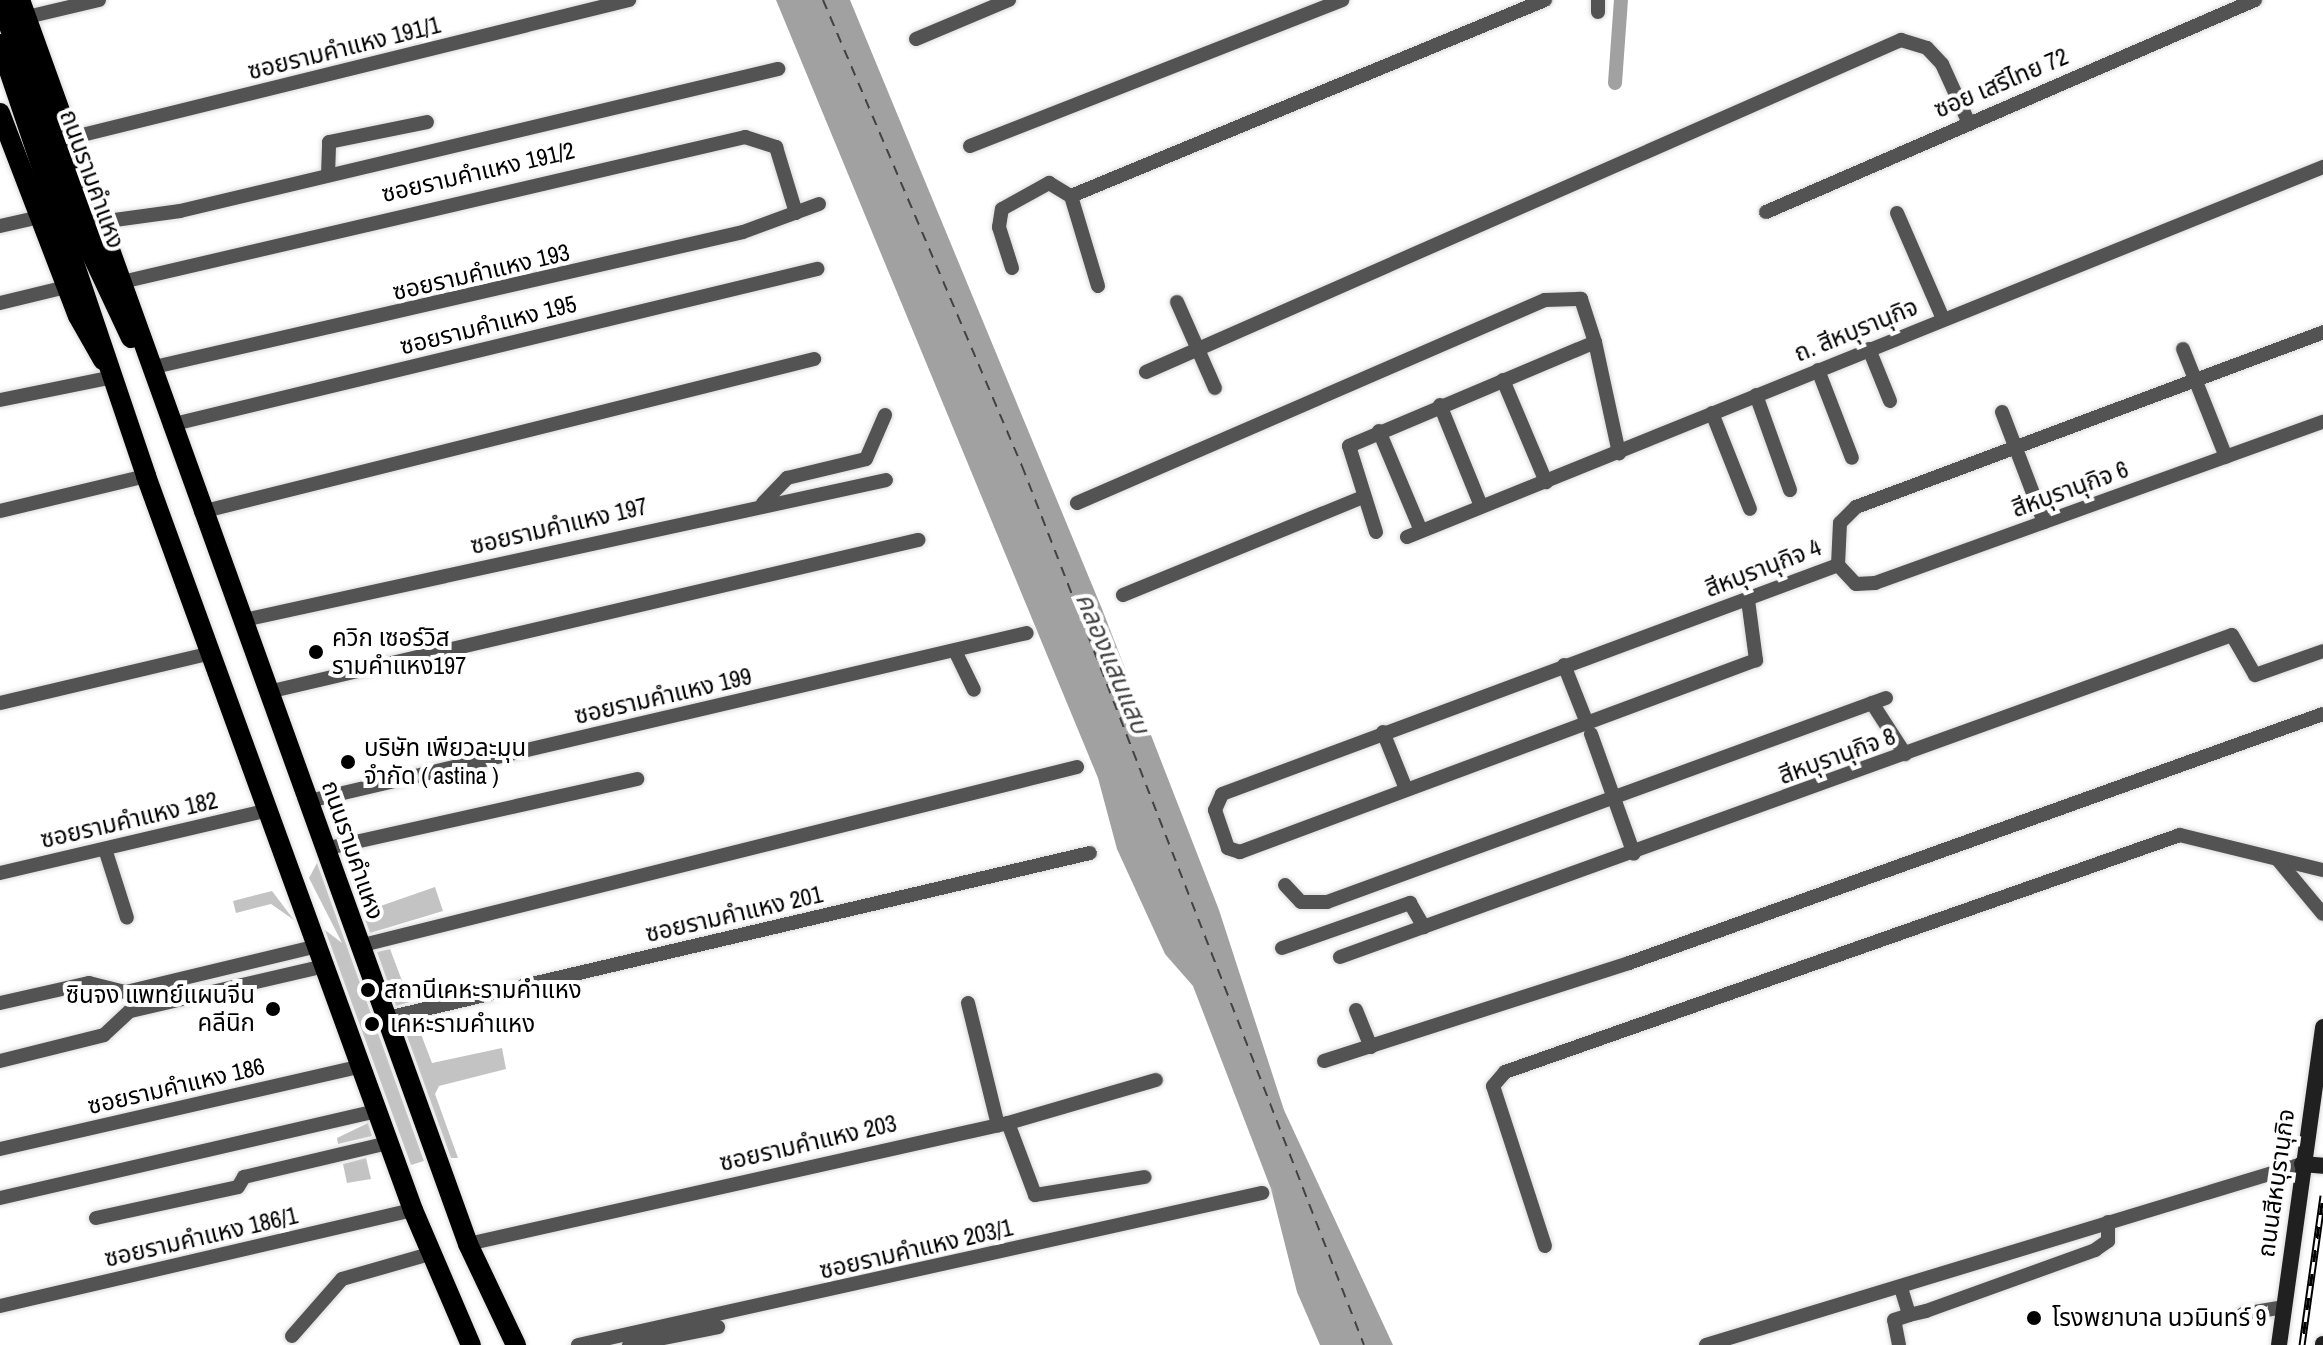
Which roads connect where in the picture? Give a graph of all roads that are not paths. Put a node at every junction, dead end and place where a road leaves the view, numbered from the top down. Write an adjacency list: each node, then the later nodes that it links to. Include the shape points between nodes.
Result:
1 (99, 0): 8 (street)
2 (629, 0): 15 (street, ซอยรามคำแหง 191/1)
3 (1009, 0): 9 (street)
4 (1342, 0): 16 (street)
5 (1545, 0): 20 (street)
6 (2255, 0): 13 (street, ซอย เสรีไทย 72)
7 (0, 1): 42 (main road, ถนนรามคำแหง, via 103,284)
8 (24, 9): 15 (main road, ถนนรามคำแหง)
9 (916, 39)
10 (0, 44): 45 (main road, ถนนรามคำแหง)
11 (778, 69): 19 (street)
12 (0, 113): 17 (main road, ถนนรามคำแหง)
13 (1968, 121): 22 (street, ซอย เสรีไทย 72); 38 (street, via 1942,64 1927,48 1901,40)
14 (427, 122): 19 (street, via 329,142)
15 (70, 138): 26 (main road, ถนนรามคำแหง)
16 (970, 146)
17 (7, 154): 25 (main road, ถนนรามคำแหง)
18 (2323, 167): 35 (street, ถ. สีหบุรานุกิจ)
19 (328, 175): 26 (street)
20 (1071, 196): 28 (street, via 1049,183 1002,209 999,227); 31 (street)
21 (819, 204): 23 (street, ซอยรามคำแหง 193)
22 (1766, 212)
23 (796, 213): 30 (street, ซอยรามคำแหง 191/2, via 776,147 745,137); 42 (street, ซอยรามคำแหง 193, via 743,232)
24 (1897, 213): 35 (street)
25 (40, 217): 27 (street); 32 (main road, ถนนรามคำแหง)
26 (100, 222): 30 (main road, ถนนรามคำแหง)
27 (0, 226)
28 (1012, 268)
29 (817, 269): 57 (street, ซอยรามคำแหง 195)
30 (122, 282): 42 (main road, ถนนรามคำแหง)
31 (1098, 286)
32 (66, 287): 34 (street); 45 (main road, ถนนรามคำแหง)
33 (1177, 302): 38 (street)
34 (0, 303)
35 (1943, 319): 39 (street, ถ. สีหบุรานุกิจ)
36 (2323, 332): 47 (street, สีหบุรานุกิจ 4)
37 (1595, 342): 46 (street); 60 (street); 69 (street, via 1581,299 1545,300)
38 (1197, 345): 44 (street); 48 (street)
39 (1869, 349): 43 (street, ถ. สีหบุรานุกิจ); 51 (street)
40 (2183, 349): 47 (street)
41 (814, 359): 73 (street)
42 (150, 368): 57 (main road, ถนนรามคำแหง)
43 (1818, 370): 49 (street, ถ. สีหบุรานุกิจ); 62 (street)
44 (1146, 372)
45 (113, 377): 50 (street); 63 (main road, ถนนรามคำแหง)
46 (1503, 380): 52 (street); 65 (street)
47 (2197, 380): 59 (street, สีหบุรานุกิจ 4); 61 (street)
48 (1215, 388)
49 (1756, 395): 54 (street, ถ. สีหบุรานุกิจ); 66 (street)
50 (0, 400)
51 (1890, 401)
52 (1440, 405): 58 (street); 70 (street)
53 (2002, 412): 59 (street)
54 (1712, 413): 60 (street, ถ. สีหบุรานุกิจ); 71 (street)
55 (885, 415): 68 (street, via 866,459 787,478)
56 (2323, 422): 61 (street, สีหบุรานุกิจ 6)
57 (170, 425): 73 (main road, ถนนรามคำแหง)
58 (1379, 431): 67 (street, via 1348,450); 70 (street, ถ. สีหบุรานุกิจ, via 1414,534)
59 (2016, 447): 74 (street); 77 (street, สีหบุรานุกิจ 4, via 1844,514)
60 (1619, 453): 65 (street, ถ. สีหบุรานุกิจ)
61 (2226, 457): 74 (street, สีหบุรานุกิจ 6)
62 (1852, 458)
63 (146, 476): 72 (street); 84 (main road, ถนนรามคำแหง)
64 (886, 480): 68 (street, ซอยรามคำแหง 197)
65 (1546, 482): 70 (street, ถ. สีหบุรานุกิจ)
66 (1790, 490)
67 (1363, 497): 75 (street); 78 (street)
68 (763, 503): 80 (street, ซอยรามคำแหง 197)
69 (1077, 503)
70 (1481, 506)
71 (1750, 509)
72 (0, 511)
73 (201, 512): 80 (main road, ถนนรามคำแหง)
74 (2044, 522): 77 (street, สีหบุรานุกิจ 6, via 1875,583 1856,584)
75 (1376, 532)
76 (918, 540): 87 (street)
77 (1838, 565): 79 (street, สีหบุรานุกิจ 4)
78 (1123, 595)
79 (1748, 600): 85 (street, สีหบุรานุกิจ 4); 90 (street, via 1761,652 1756,660)
80 (244, 620): 87 (main road, ถนนรามคำแหง)
81 (1027, 633): 82 (street, ซอยรามคำแหง 199)
82 (955, 651): 86 (street); 97 (street, ซอยรามคำแหง 199)
83 (2323, 651): 92 (street, สีหบุรานุกิจ 8, via 2255,675 2232,635)
84 (212, 653): 88 (street); 98 (main road, ถนนรามคำแหง)
85 (1564, 665): 90 (street); 91 (street, สีหบุรานุกิจ 4)
86 (974, 690)
87 (268, 692): 97 (main road, ถนนรามคำแหง)
88 (0, 703)
89 (2323, 714): 124 (street, via 1672,949)
90 (1589, 729): 95 (street); 96 (street)
91 (1383, 732): 95 (street); 95 (street, สีหบุรานุกิจ 4, via 1222,794 1215,810 1228,848 1240,852)
92 (1905, 754): 96 (street, via 1879,700); 102 (street, สีหบุรานุกิจ 8)
93 (1077, 767): 111 (street)
94 (637, 779): 100 (street)
95 (1406, 789)
96 (1616, 797): 102 (street); 106 (street, via 1327,902 1301,902)
97 (309, 801): 100 (main road, ถนนรามคำแหง)
98 (268, 810): 99 (street, ซอยรามคำแหง 182); 110 (main road, ถนนรามคำแหง)
99 (105, 849): 105 (street, ซอยรามคำแหง 182); 108 (street)
100 (324, 849): 111 (main road, ถนนรามคำแหง)
101 (1090, 853): 122 (street, ซอยรามคำแหง 201)
102 (1634, 854): 109 (street, สีหบุรานุกิจ 8)
103 (2277, 859): 104 (street); 107 (street); 142 (street, via 2180,835 1505,1072 1493,1086)
104 (2323, 870)
105 (0, 873)
106 (1285, 885)
107 (2323, 914)
108 (127, 918)
109 (1424, 927): 112 (street, via 1410,903); 113 (street, สีหบุรานุกิจ 8)
110 (318, 946): 114 (main road, ถนนรามคำแหง); 115 (street)
111 (359, 946): 122 (main road, ถนนรามคำแหง)
112 (1282, 948)
113 (1340, 957)
114 (325, 966): 116 (street); 127 (main road, ถนนรามคำแหง)
115 (218, 971): 116 (street); 117 (street)
116 (223, 991): 121 (street)
117 (126, 992): 118 (street, via 89,983); 121 (street)
118 (0, 1003)
119 (968, 1003): 130 (street)
120 (1356, 1010): 124 (street)
121 (130, 1011): 125 (street, via 104,1035)
122 (387, 1018): 141 (main road, ถนนรามคำแหง)
123 (2323, 1027): 133 (main road, ถนนสีหบุรานุกิจ)
124 (1371, 1047): 126 (street)
125 (0, 1061)
126 (1324, 1061)
127 (361, 1066): 129 (main road, ถนนรามคำแหง); 132 (street, ซอยรามคำแหง 186)
128 (1156, 1080): 130 (street, ซอยรามคำแหง 203)
129 (377, 1111): 131 (main road, ถนนรามคำแหง); 137 (street)
130 (1003, 1124): 135 (street, via 1035,1195); 141 (street, ซอยรามคำแหง 203)
131 (388, 1143): 138 (main road, ถนนรามคำแหง); 139 (street, via 244,1177 238,1187)
132 (0, 1149)
133 (2302, 1164): 134 (main road); 140 (street); 146 (main road, ถนนสีหบุรานุกิจ)
134 (2323, 1166)
135 (1145, 1177)
136 (1262, 1193): 151 (street, ซอยรามคำแหง 203/1)
137 (0, 1198)
138 (413, 1210): 143 (main road, ถนนรามคำแหง); 145 (street, ซอยรามคำแหง 186/1)
139 (96, 1218)
140 (2108, 1222): 144 (street); 148 (street, via 2108,1241 2095,1250)
141 (468, 1244): 153 (main road, ถนนรามคำแหง)
142 (1545, 1246)
143 (429, 1254): 150 (street, via 342,1279); 152 (main road, ถนนรามคำแหง)
144 (1901, 1288): 148 (street); 155 (street)
145 (0, 1306)
146 (2284, 1307): 147 (street); 157 (main road, ถนนสีหบุรานุกิจ)
147 (2243, 1314)
148 (1909, 1315): 156 (street, via 1894,1320)
149 (718, 1327): 154 (street)
150 (292, 1336)
151 (584, 1344)
152 (471, 1345)
153 (516, 1345)
154 (629, 1345)
155 (1708, 1345)
156 (1899, 1345)
157 (2279, 1345)

